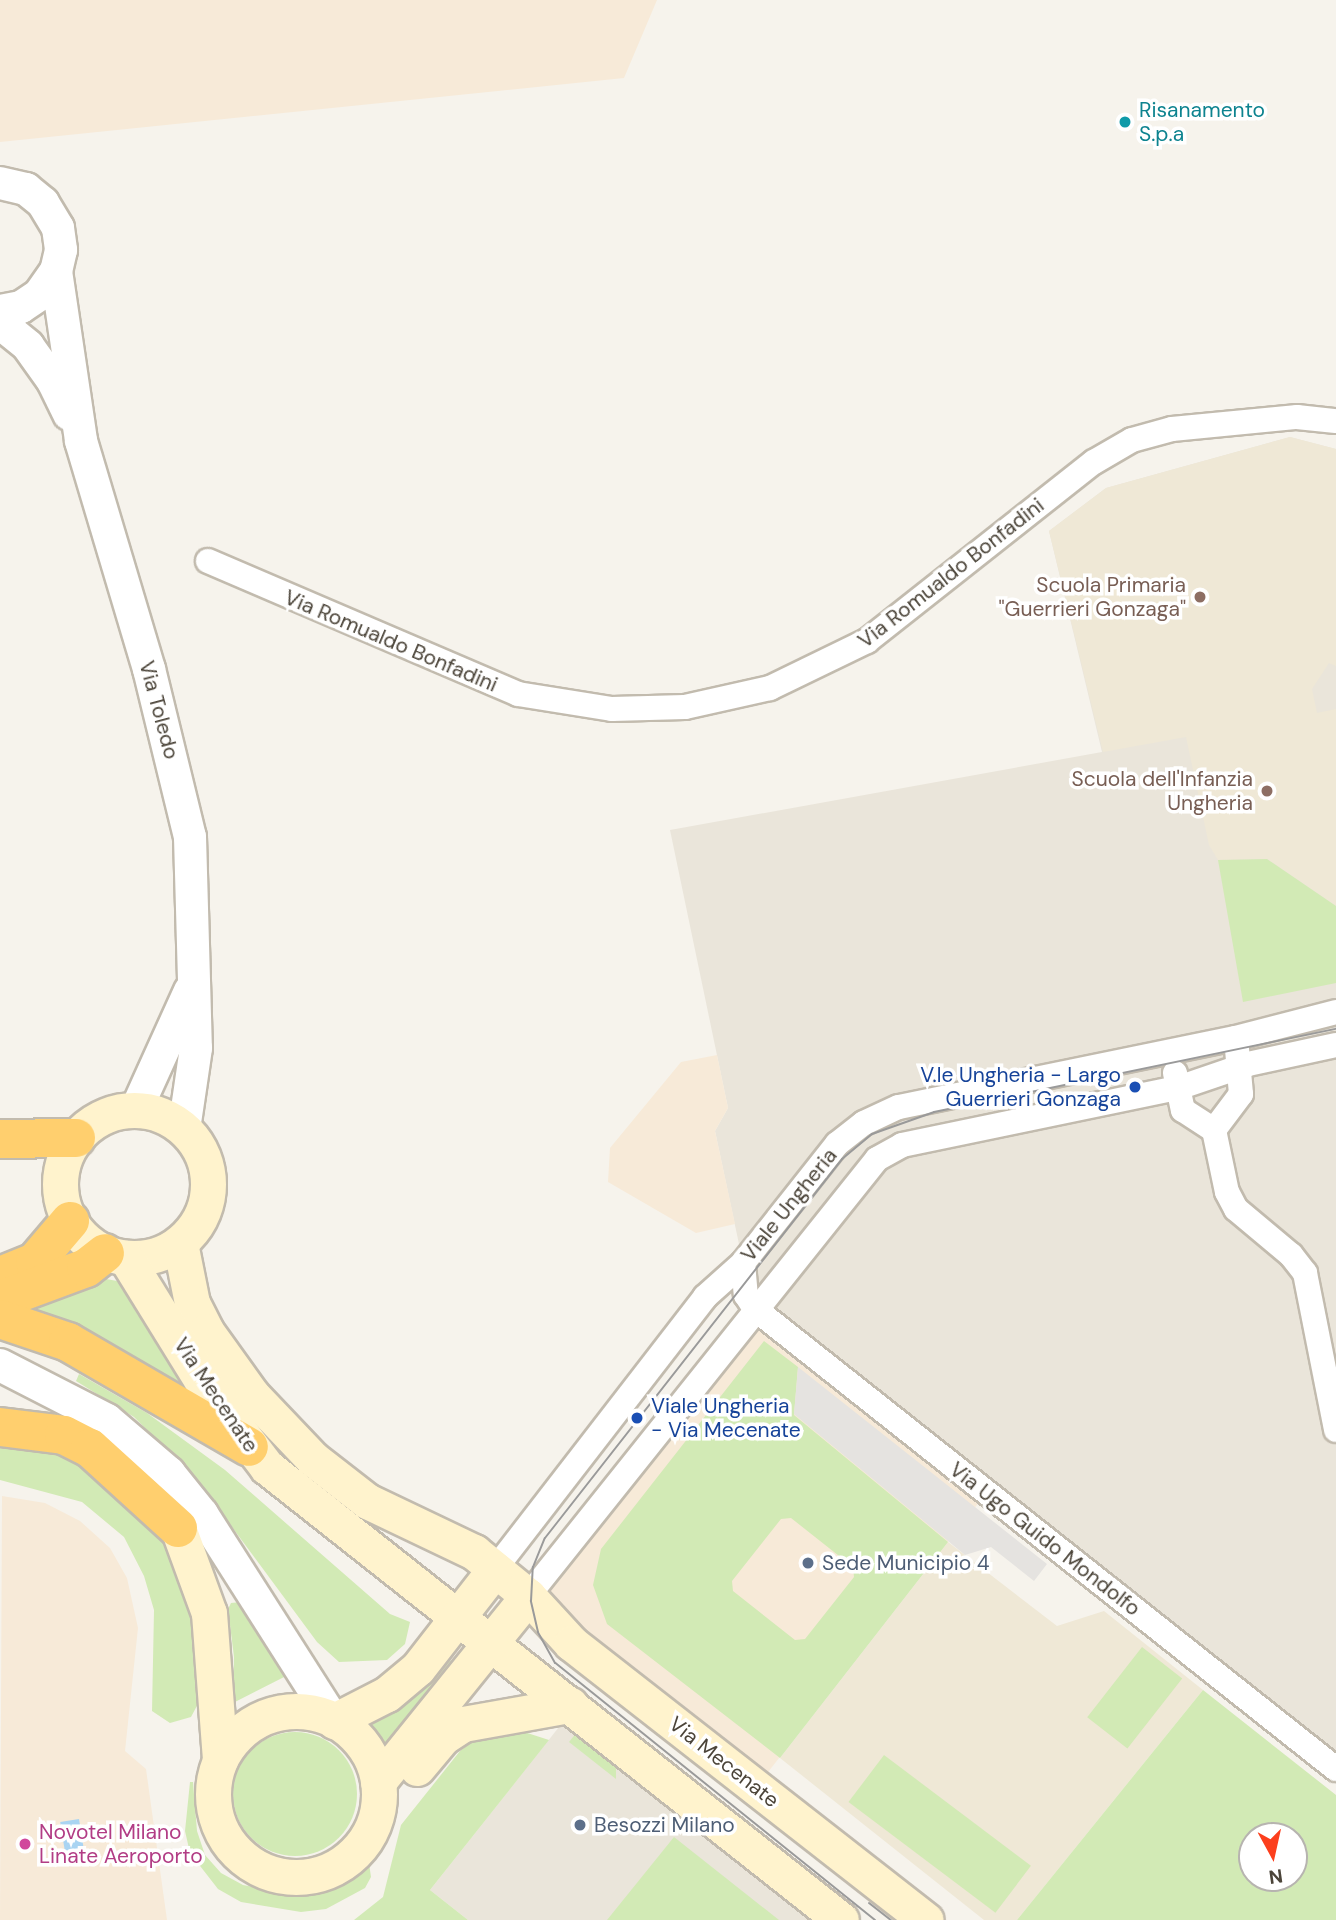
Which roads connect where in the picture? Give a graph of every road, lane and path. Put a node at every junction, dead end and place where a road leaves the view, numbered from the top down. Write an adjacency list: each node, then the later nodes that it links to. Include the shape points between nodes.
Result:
1 (4, 178): 2 (street, via 32,193 52,215 61,243)
2 (56, 271): 3 (street, via 34,300); 6 (street)
3 (0, 311)
4 (0, 323): 6 (street, via 28,346 53,381)
5 (1336, 421): 7 (street, Via Romualdo Bonfadini, via 1297,417 1172,429 1132,440 1094,462 867,641 770,688 685,707 612,709 518,694)
6 (81, 440): 8 (street, Via Toledo, via 149,669 190,837 196,946)
7 (208, 561)
8 (192, 986): 15 (street); 17 (street, via 196,1048)
9 (1336, 1012): 10 (street, Viale Ungheria)
10 (1235, 1038): 12 (street, Viale Ungheria); 13 (street)
11 (1336, 1045): 13 (street, Viale Ungheria)
12 (1170, 1052): 14 (street); 16 (street, Viale Ungheria, via 899,1107)
13 (1241, 1066): 14 (street, Viale Ungheria); 18 (street, via 1241,1094)
14 (1178, 1088): 18 (street, via 1183,1110); 21 (street, Viale Ungheria)
15 (136, 1110): 17 (main road, via 162,1115); 19 (main road, via 103,1116)
16 (882, 1115): 21 (street); 25 (street, Viale Ungheria, via 837,1144)
17 (184, 1129): 23 (main road, via 202,1153 209,1190 200,1220)
18 (1214, 1130): 33 (street, via 1230,1201 1305,1273)
19 (76, 1138): 20 (highway); 22 (main road, via 64,1159 60,1182)
20 (0, 1139)
21 (902, 1144): 28 (street, Viale Ungheria, via 877,1159)
22 (69, 1221): 24 (main road, Via Mecenate, via 81,1237); 26 (highway, via 35,1262)
23 (180, 1243): 24 (main road, via 145,1258); 36 (main road, Via Mecenate, via 192,1303 206,1331 253,1395 313,1459 367,1501 474,1552)
24 (115, 1255): 27 (highway); 34 (main road, Via Mecenate)
25 (743, 1263): 28 (street, via 746,1295); 36 (street, Viale Ungheria, via 705,1297)
26 (0, 1276)
27 (0, 1300)
28 (755, 1309): 37 (street, Viale Ungheria); 43 (street, Via Ugo Guido Mondolfo)
29 (0, 1320): 34 (highway, via 68,1342)
30 (0, 1365): 31 (street)
31 (56, 1391): 35 (street, via 132,1464); 41 (street, via 107,1420 169,1473 202,1514)
32 (0, 1427): 35 (highway, via 64,1435 90,1448)
33 (1336, 1430)
34 (250, 1447): 38 (main road, Via Mecenate, via 267,1467)
35 (178, 1528): 42 (main road, via 209,1613)
36 (495, 1569): 37 (main road, Via Mecenate); 38 (main road)
37 (528, 1596): 39 (main road); 47 (main road, Via Mecenate, via 571,1643)
38 (458, 1619): 39 (main road, Via Mecenate); 41 (main road, via 397,1686)
39 (488, 1642): 40 (main road, Via Mecenate); 44 (main road)
40 (570, 1705): 45 (main road, via 473,1720 452,1730); 46 (main road, Via Mecenate)
41 (334, 1721): 42 (main road, via 304,1712 264,1718 238,1735); 44 (main road, via 364,1747)
42 (220, 1760): 45 (main road, via 213,1790 219,1825 243,1858 270,1873 301,1877 331,1870 362,1844)
43 (1336, 1769)
44 (378, 1782): 45 (main road)
45 (376, 1816)
46 (841, 1920)
47 (926, 1920)

